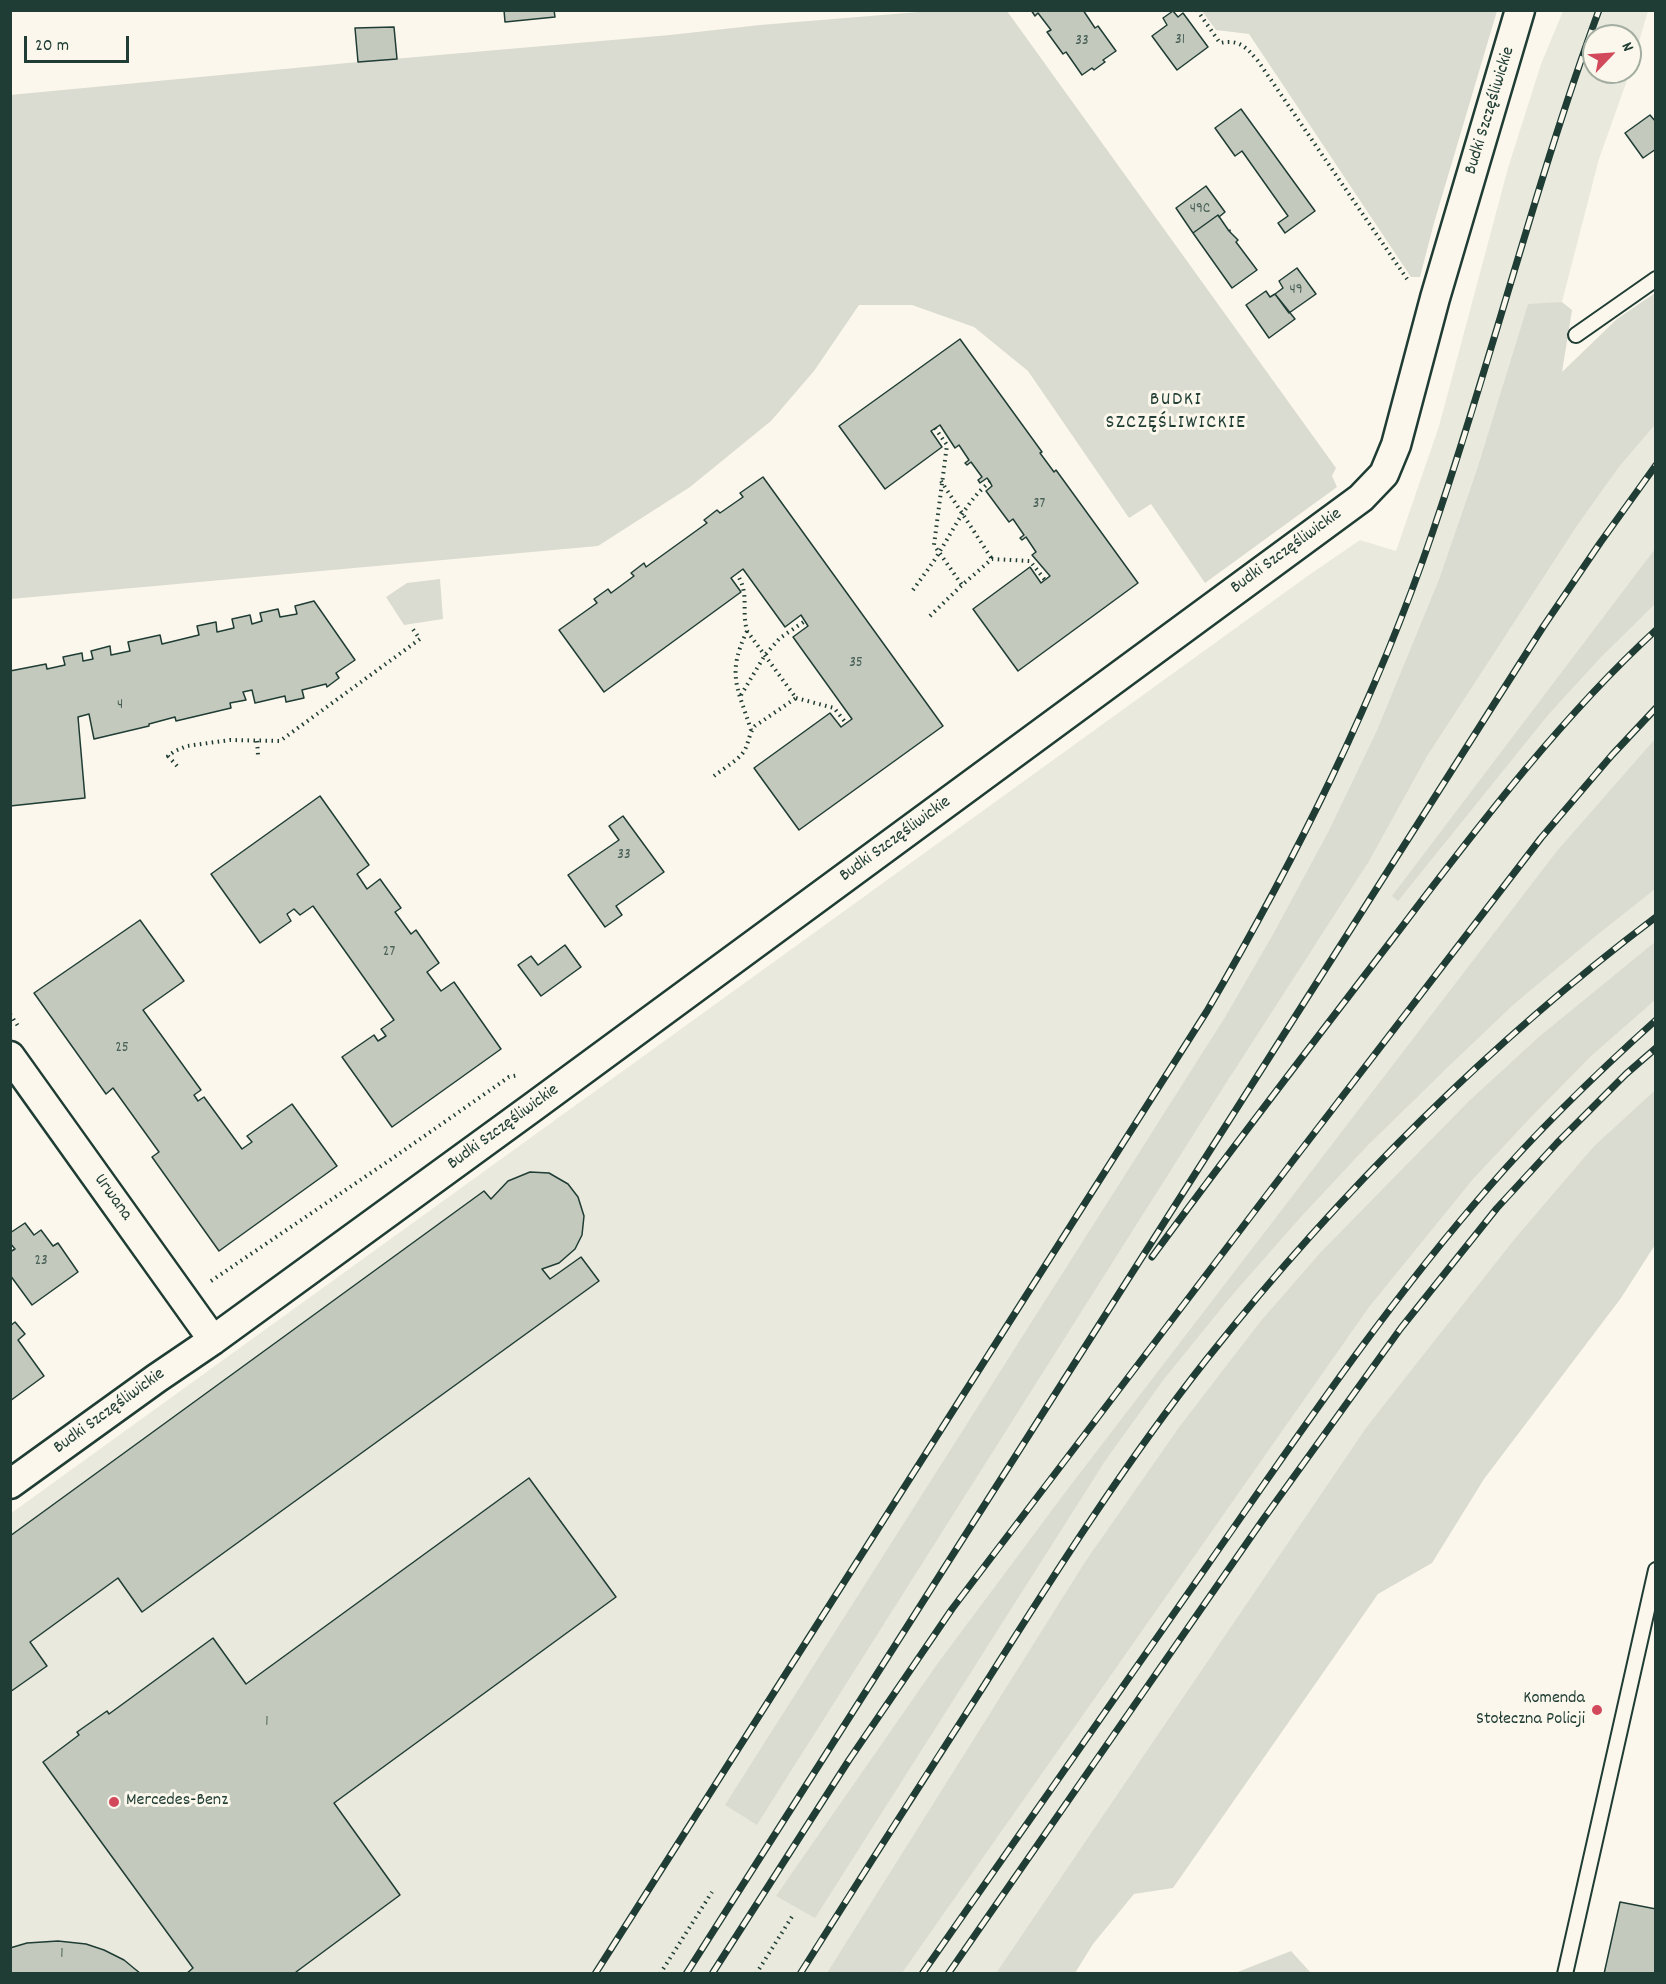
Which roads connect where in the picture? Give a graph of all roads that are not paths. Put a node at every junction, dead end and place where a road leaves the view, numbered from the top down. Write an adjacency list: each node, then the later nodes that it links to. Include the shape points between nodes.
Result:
1 (1520, 10): 5 (street, Budki Szczęśliwickie, via 1396,445 1384,474 1361,498)
2 (1656, 279): 3 (lane)
3 (1576, 335)
4 (16, 1044): 5 (street, Urwana)
5 (213, 1340): 6 (street, Budki Szczęśliwickie)
6 (10, 1484)
7 (1656, 1570): 8 (lane)
8 (1565, 1974)

